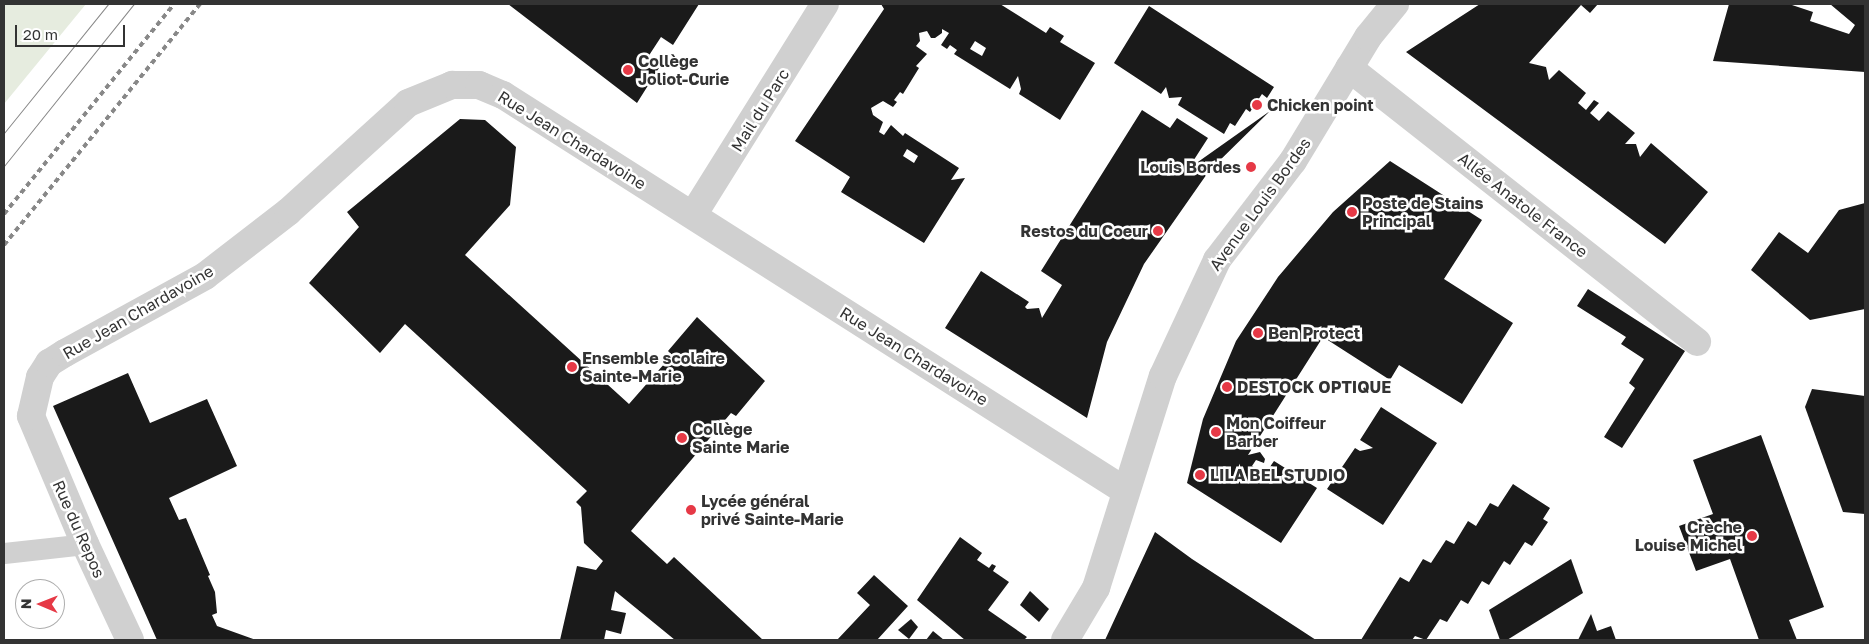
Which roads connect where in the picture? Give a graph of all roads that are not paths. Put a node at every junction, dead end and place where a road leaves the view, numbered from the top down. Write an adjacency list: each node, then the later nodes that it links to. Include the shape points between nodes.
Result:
1 (825, 4): 4 (street, Mail du Parc)
2 (1394, 4): 3 (street, Avenue Louis Bordes)
3 (1349, 68): 5 (street, Allée Anatole France); 7 (street, Avenue Louis Bordes, via 1293,161 1217,260 1163,376)
4 (693, 215): 6 (street, Rue Jean Chardavoine, via 503,95 479,85 452,85 408,103 288,212 205,276 49,363 40,377); 7 (street, Rue Jean Chardavoine)
5 (1697, 342)
6 (31, 416): 8 (street, Rue du Repos)
7 (1124, 490): 11 (street, Avenue Louis Bordes, via 1096,588)
8 (85, 544): 9 (lane); 10 (street, Rue du Repos)
9 (4, 553)
10 (130, 640)
11 (1065, 640)

